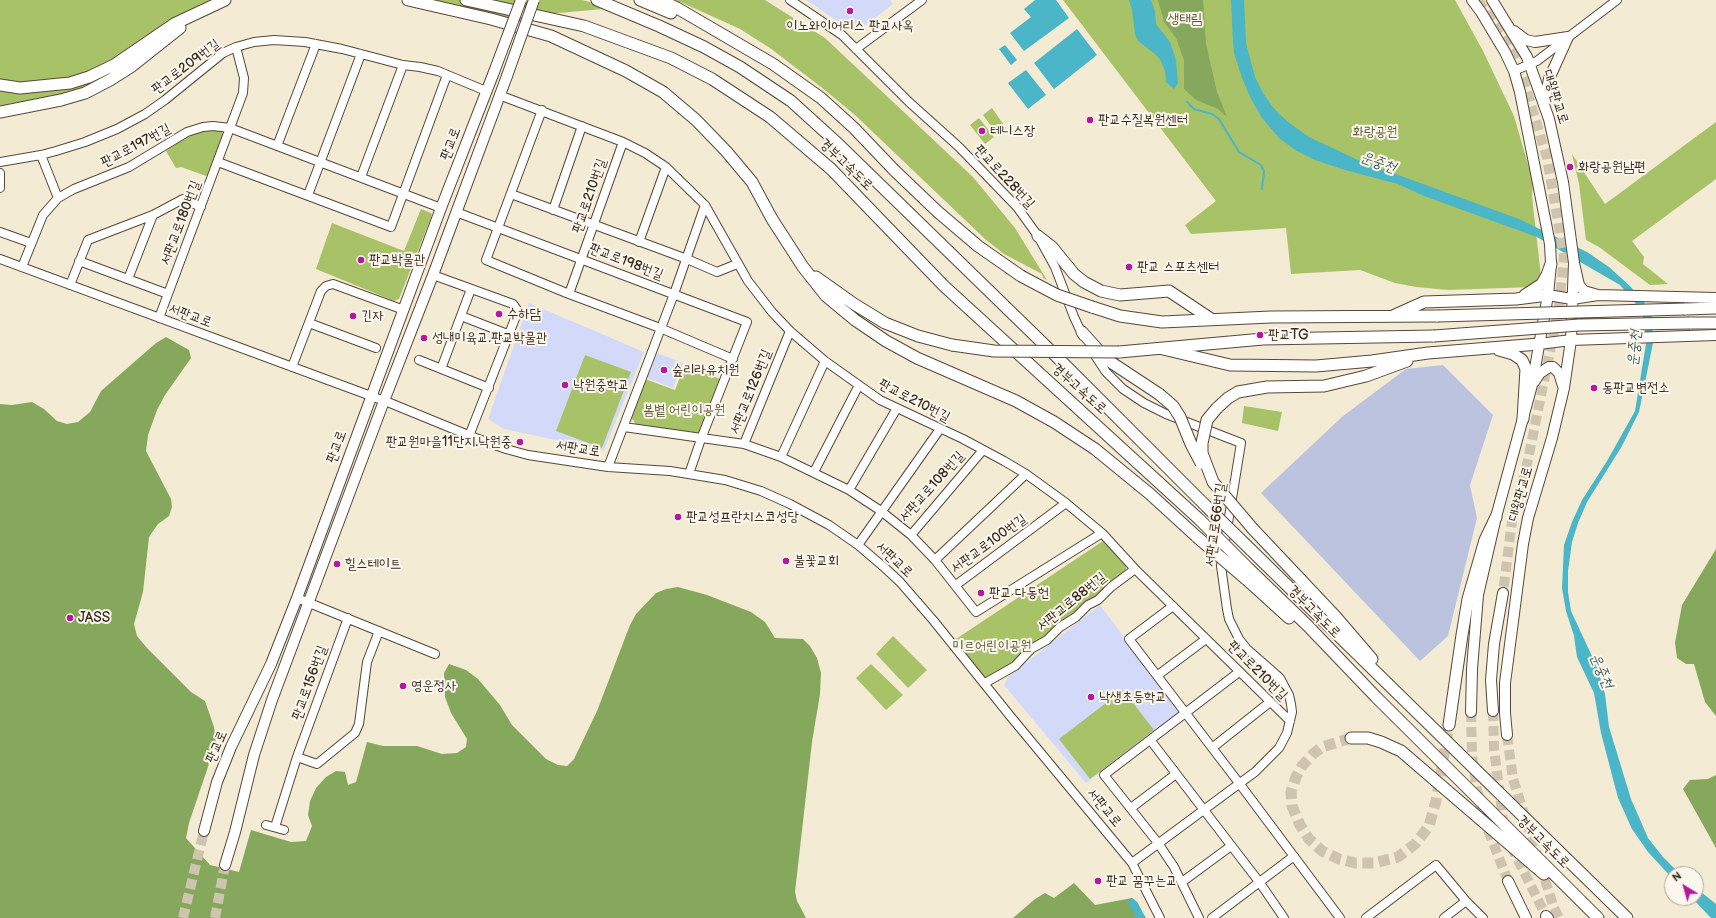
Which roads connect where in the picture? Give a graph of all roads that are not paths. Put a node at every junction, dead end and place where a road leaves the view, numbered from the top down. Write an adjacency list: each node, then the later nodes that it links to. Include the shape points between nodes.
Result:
1 (225, 0): 14 (highway)
2 (408, 0): 67 (highway, via 550,36 626,71 663,92 696,120 752,182)
3 (466, 0): 136 (highway, 경부고속도로, bridge, via 584,26 671,58 712,79 770,117 831,169 944,286 1200,520)
4 (521, 0): 27 (main road, 판교로, bridge)
5 (534, 0): 28 (main road, 판교로, bridge)
6 (597, 0): 153 (highway, 경부고속도로, bridge, via 704,47 791,101 1057,357)
7 (640, 0): 17 (highway)
8 (660, 0): 17 (highway)
9 (790, 0): 20 (street, 판교로228번길, via 831,26)
10 (922, 0): 20 (street)
11 (1472, 0): 24 (main road, via 1498,38)
12 (1492, 0): 15 (main road, 대왕판교로)
13 (1617, 0): 16 (street)
14 (202, 10): 26 (highway, via 174,24 114,65 89,77 70,83 20,88); 31 (highway, via 132,66 85,93)
15 (1508, 25): 16 (main road, via 1519,36 1535,42); 23 (main road, 대왕판교로)
16 (1568, 37): 23 (street); 29 (main road, via 1546,87)
17 (730, 40): 86 (highway, bridge, via 773,64 821,98 938,212 978,246 1021,276 1057,295 1120,316 1162,322)
18 (316, 44): 19 (street, 판교로209번길, via 274,40); 21 (street, 판교로209번길); 35 (street)
19 (236, 46): 33 (street, 서판교로180번길, via 245,86); 36 (street, 판교로209번길, via 216,58 145,114 97,137)
20 (856, 49): 57 (street, 판교로228번길, via 1017,206)
21 (361, 54): 22 (street, 판교로209번길); 39 (street)
22 (404, 65): 25 (street, 판교로209번길, via 428,68); 42 (street)
23 (1530, 65): 24 (street); 29 (main road, 대왕판교로)
24 (1514, 71): 65 (main road, 대왕판교로, via 1542,201)
25 (447, 75): 27 (street, 판교로209번길); 44 (street)
26 (0, 85)
27 (486, 91): 50 (main road, 판교로)
28 (500, 95): 30 (street, 판교로210번길); 52 (main road, 판교로)
29 (1544, 105): 69 (main road, 대왕판교로, via 1563,182)
30 (542, 110): 32 (street, 판교로210번길); 45 (street)
31 (0, 112)
32 (582, 126): 34 (street, 판교로210번길); 51 (street)
33 (230, 128): 35 (street, 판교로197번길); 38 (street, 서판교로180번길); 47 (street, 판교로197번길, via 213,126 194,129 134,164)
34 (623, 142): 40 (street, 판교로210번길, via 646,153); 54 (street, 판교로210번길)
35 (277, 146): 39 (street, 판교로197번길)
36 (41, 155): 37 (street, 판교로209번길); 47 (street)
37 (0, 162)
38 (218, 162): 46 (street); 49 (street, 서판교로180번길)
39 (320, 162): 42 (street, 판교로197번길); 46 (street)
40 (666, 167): 48 (street, 판교로210번길); 58 (street)
41 (0, 173): 43 (street)
42 (361, 177): 44 (street, 판교로197번길)
43 (0, 188)
44 (404, 193): 46 (street, via 392,227); 50 (street, 판교로197번길)
45 (511, 194): 51 (street, 판교로198번길); 55 (street)
46 (308, 195)
47 (58, 198): 59 (street, 판교로197번길, via 43,215)
48 (705, 205): 61 (street); 64 (street, 판교로210번길)
49 (201, 207): 53 (street, via 183,199); 73 (street, 서판교로180번길)
50 (441, 208): 82 (main road, 판교로)
51 (553, 210): 54 (street, 판교로198번길)
52 (456, 212): 55 (street, 판교로198번길); 68 (main road, 판교로)
53 (152, 215): 63 (street, via 88,240); 70 (street)
54 (594, 226): 58 (street, 판교로198번길); 62 (street, 판교로210번길)
55 (497, 228): 62 (street, 판교로198번길); 74 (street, via 486,260)
56 (0, 232): 59 (street)
57 (1038, 236): 86 (highway, via 1052,247 1074,274 1101,291 1120,294 1169,291); 92 (street, 판교로228번길, via 1055,267)
58 (639, 242): 61 (street, 판교로198번길)
59 (30, 243): 66 (street, 판교로197번길)
60 (0, 259): 66 (street, 서판교로)
61 (687, 259): 64 (street, via 717,272); 75 (street)
62 (582, 260): 74 (street, 판교로210번길); 75 (street, 판교로198번길)
63 (79, 261): 70 (street); 71 (street)
64 (737, 264): 91 (street, 판교로210번길, via 772,312)
65 (1551, 264): 76 (main road, 대왕판교로); 79 (highway, via 1542,284 1529,294)
66 (22, 267): 71 (street, 서판교로)
67 (803, 267): 99 (highway, bridge, via 854,304 885,322 918,336 952,345 994,351 1119,352); 136 (highway, bridge, via 826,296 886,341 917,358 1016,401 1095,449 1197,537)
68 (433, 275): 72 (street); 111 (main road, 판교로)
69 (1575, 276): 77 (main road, via 1584,291); 80 (main road, 대왕판교로)
70 (128, 279): 73 (street)
71 (70, 285): 85 (street, 서판교로)
72 (471, 289): 83 (street); 93 (street, via 513,304 518,314)
73 (168, 294): 85 (street, 서판교로180번길)
74 (569, 294): 90 (street)
75 (674, 294): 87 (street, 판교로198번길); 90 (street)
76 (1548, 295): 79 (highway); 80 (main road); 96 (main road, 대왕판교로)
77 (1602, 296): 78 (main road); 80 (main road)
78 (1716, 298)
79 (1516, 299): 84 (highway, via 1424,302)
80 (1572, 299): 95 (main road, 대왕판교로)
81 (1716, 308): 84 (highway, bridge)
82 (404, 310): 88 (street, via 330,284 321,291); 110 (main road, 판교로)
83 (461, 316): 93 (street); 105 (street)
84 (1389, 317): 86 (highway)
85 (159, 318): 104 (street, 서판교로)
86 (1211, 319)
87 (747, 322): 101 (street, 서판교로126번길)
88 (309, 323): 97 (street); 104 (street)
89 (1716, 323): 99 (highway, bridge, via 1579,325 1434,336 1263,339)
90 (660, 328): 101 (street); 114 (street)
91 (790, 331): 103 (street, 판교로210번길); 119 (street, 서판교로126번길)
92 (1082, 332): 118 (street, 판교로228번길, via 1098,361 1123,389 1166,414); 126 (highway, bridge, via 1106,359 1173,406)
93 (510, 335): 108 (street)
94 (1716, 335): 95 (main road)
95 (1571, 340): 96 (main road); 109 (main road, 대왕판교로)
96 (1539, 344): 98 (highway); 106 (main road, 대왕판교로)
97 (376, 348)
98 (1479, 348): 100 (highway); 113 (highway, via 1503,351 1522,360 1526,369)
99 (1163, 349): 100 (highway, via 1230,365 1258,366 1316,366)
100 (1428, 353): 126 (highway, bridge, via 1366,376 1324,386 1238,392 1228,398 1207,420 1202,454)
101 (732, 359): 117 (street, 서판교로126번길)
102 (419, 360): 105 (street)
103 (825, 361): 107 (street, 판교로210번길); 121 (street)
104 (292, 367): 110 (street, 서판교로)
105 (441, 369): 108 (street)
106 (1532, 385): 109 (main road, via 1540,372 1553,367); 113 (main road, 대왕판교로)
107 (859, 386): 112 (street, 판교로210번길); 123 (street)
108 (489, 388): 116 (street)
109 (1564, 388): 156 (main road, 대왕판교로, via 1523,544 1505,683)
110 (371, 396): 111 (street, 서판교로); 139 (main road, 판교로)
111 (384, 401): 116 (street, 서판교로); 140 (main road, 판교로)
112 (897, 408): 115 (street, 판교로210번길); 127 (street)
113 (1523, 420): 130 (main road, 대왕판교로)
114 (624, 426): 117 (street, 서판교로126번길); 122 (street)
115 (940, 429): 120 (street, 판교로210번길); 129 (street, 서판교로108번길)
116 (469, 436): 122 (street, 서판교로, via 528,455)
117 (701, 439): 119 (street, 서판교로126번길); 124 (street, 서판교로126번길)
118 (1241, 443): 154 (street, 서판교로66번길, via 1221,566 1227,608 1239,639 1273,670 1285,686 1291,704)
119 (744, 444): 121 (street, 서판교로108번길)
120 (983, 450): 125 (street, 판교로210번길); 132 (street, 서판교로108번길)
121 (781, 457): 123 (street, 서판교로108번길)
122 (608, 467): 124 (street, 서판교로)
123 (814, 472): 127 (street, 서판교로108번길)
124 (689, 474): 133 (street, 서판교로, via 725,480 761,491 814,517)
125 (1026, 474): 128 (street, 판교로210번길); 134 (street, 서판교로100번길)
126 (1213, 482): 153 (highway, bridge, via 1336,617)
127 (849, 490): 129 (street, 서판교로108번길)
128 (1066, 503): 131 (street, 판교로210번길); 137 (street, 서판교로100번길)
129 (881, 511): 132 (street, 서판교로108번길); 133 (street, 서판교로108번길)
130 (1496, 517): 151 (main road, 대왕판교로, via 1478,595); 155 (highway, via 1485,540 1468,599)
131 (1102, 533): 135 (street, 판교로210번길); 137 (street, via 976,612)
132 (911, 535): 134 (street)
133 (858, 545): 148 (street, 서판교로, via 900,582)
134 (935, 560): 137 (street, 서판교로100번길)
135 (1135, 569): 141 (street, 판교로210번길); 148 (street, 서판교로88번길, via 1047,640 1031,649 1015,666)
136 (1248, 574): 188 (highway, 경부고속도로, via 1308,626)
137 (956, 585)
138 (1503, 593): 150 (main road, via 1494,644 1491,680)
139 (297, 598): 140 (street); 168 (main road, 판교로, via 217,782)
140 (308, 602): 142 (street); 173 (main road, 판교로, via 254,755)
141 (1173, 606): 144 (street, 판교로210번길); 147 (street, via 1129,639)
142 (348, 618): 143 (street); 160 (street, 판교로156번길)
143 (379, 631): 145 (street); 160 (street, via 367,662 359,724 355,734 317,764)
144 (1206, 639): 146 (street, 판교로210번길); 147 (street, 판교로210번길)
145 (435, 654)
146 (1240, 672): 149 (street, 판교로210번길); 152 (street)
147 (1158, 675): 152 (street)
148 (985, 683): 172 (street, 서판교로)
149 (1270, 702): 154 (street, 판교로210번길); 159 (street)
150 (1493, 711)
151 (1471, 712)
152 (1187, 714): 158 (street); 159 (street)
153 (1424, 720): 189 (highway, 경부고속도로)
154 (1290, 722): 162 (street, 서판교로66번길, via 1279,748)
155 (1449, 725)
156 (1508, 735)
157 (1351, 738): 187 (highway, via 1368,738 1401,751)
158 (1151, 741): 161 (street); 163 (street, via 1104,776)
159 (1212, 748): 162 (street)
160 (297, 757): 166 (street, 판교로156번길)
161 (1176, 774): 163 (street); 164 (street)
162 (1240, 783): 164 (street, 서판교로66번길); 171 (street)
163 (1131, 808): 169 (street)
164 (1204, 809): 169 (street, 서판교로66번길); 170 (street)
165 (266, 825): 166 (street)
166 (275, 827): 167 (street)
167 (284, 830)
168 (204, 831)
169 (1158, 843): 172 (street, 서판교로66번길); 175 (street)
170 (1231, 846): 175 (street); 176 (street)
171 (1294, 856): 176 (street); 182 (street)
172 (1132, 863): 178 (street, 서판교로)
173 (225, 865)
174 (1508, 881): 186 (main road)
175 (1182, 882): 179 (street)
176 (1260, 883): 180 (street); 181 (street)
177 (1466, 901): 183 (street, via 1436,865); 184 (street); 185 (street)
178 (1160, 918)
179 (1199, 918)
180 (1212, 918)
181 (1284, 918)
182 (1340, 918)
183 (1366, 918)
184 (1444, 918)
185 (1483, 918)
186 (1526, 918)
187 (1593, 918)
188 (1598, 918)
189 (1627, 918)

